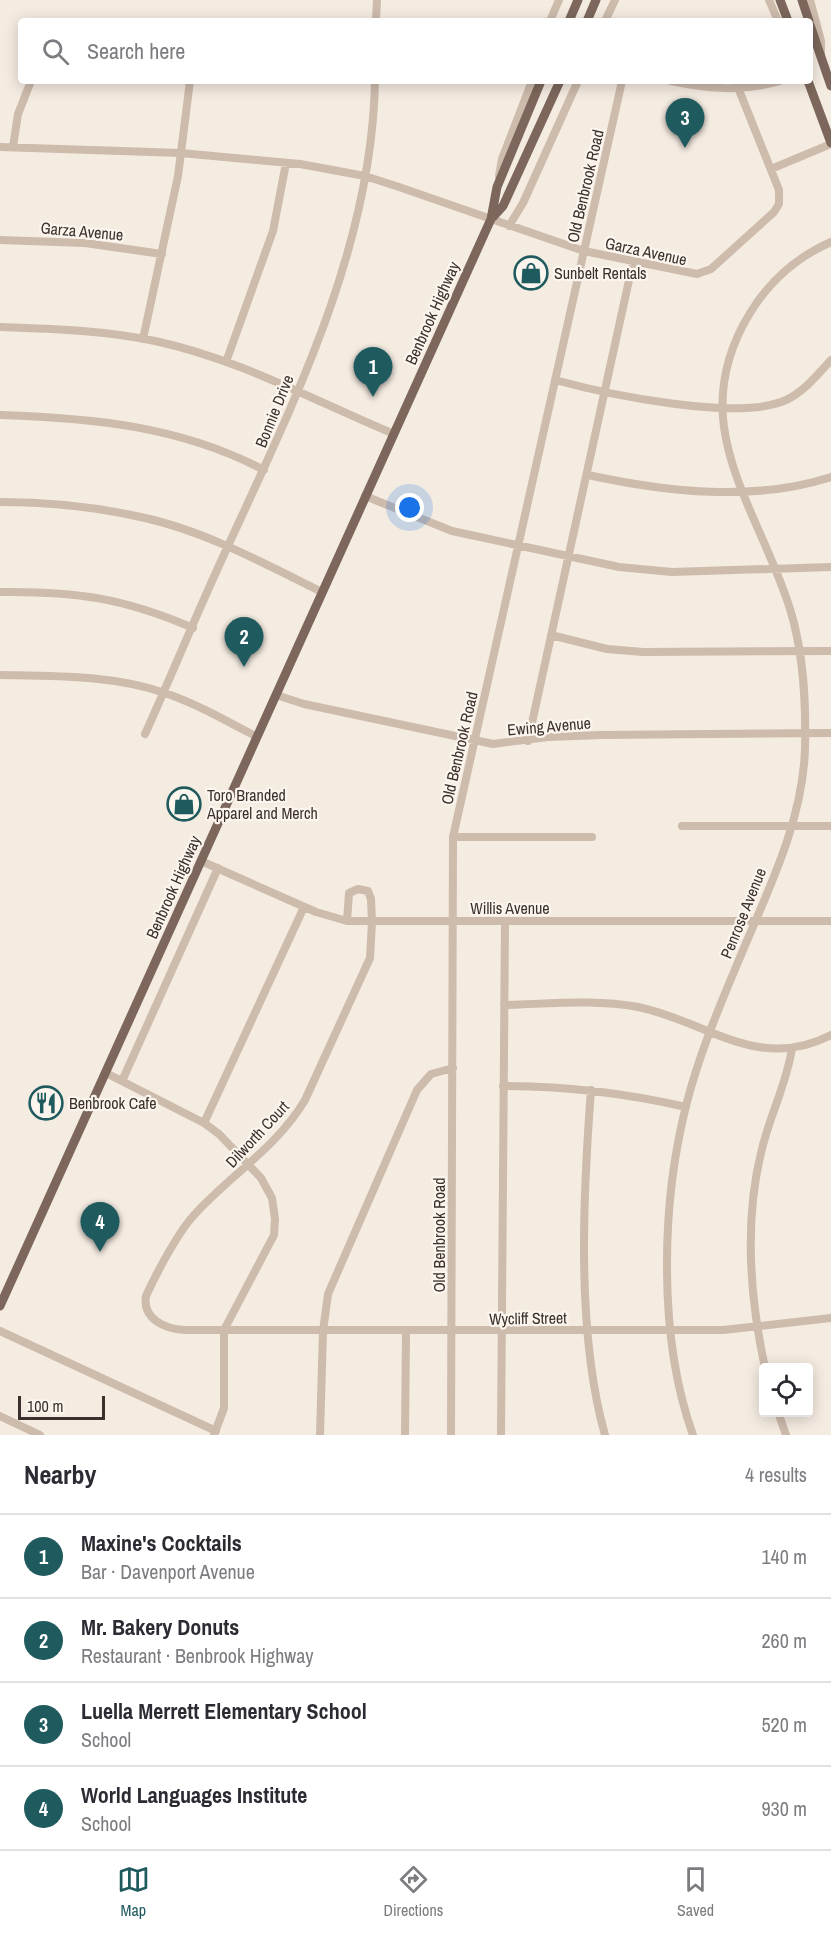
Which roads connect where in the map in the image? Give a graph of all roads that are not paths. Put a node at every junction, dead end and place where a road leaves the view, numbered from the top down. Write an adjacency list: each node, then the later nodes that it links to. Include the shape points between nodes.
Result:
1 (377, 0): 10 (street)
2 (559, 0): 11 (street)
3 (578, 0): 12 (main road)
4 (596, 0): 13 (main road)
5 (615, 0): 14 (street)
6 (769, 0): 15 (street)
7 (780, 0): 16 (main road)
8 (802, 0): 17 (main road)
9 (810, 0): 19 (street)
10 (376, 18)
11 (551, 18)
12 (570, 18)
13 (588, 18)
14 (606, 18)
15 (777, 18)
16 (787, 18)
17 (807, 18)
18 (813, 32): 19 (main road)
19 (825, 61): 31 (main road)
20 (30, 84): 35 (street, via 18,114)
21 (190, 84): 36 (street)
22 (375, 84): 39 (street, Bonnie Drive)
23 (531, 84): 40 (street, Benbrook Highway, via 502,159)
24 (540, 84): 40 (main road, Benbrook Highway)
25 (559, 84): 41 (main road, Benbrook Highway, via 503,206)
26 (577, 84): 42 (street)
27 (621, 84): 45 (street, Old Benbrook Road)
28 (685, 84): 32 (street)
29 (766, 84): 32 (street)
30 (809, 84): 33 (main road)
31 (831, 86)
32 (739, 90): 38 (street)
33 (831, 144): 38 (street)
34 (0, 147): 35 (street, Garza Avenue)
35 (13, 147): 36 (street, Garza Avenue)
36 (181, 153): 37 (street, Garza Avenue); 46 (street)
37 (286, 163): 39 (street, Garza Avenue); 51 (street, via 273,231)
38 (771, 169): 47 (street, Garza Avenue, via 779,190 779,204 711,269 689,274)
39 (365, 176): 41 (street, Garza Avenue); 53 (street, Bonnie Drive, via 336,289)
40 (497, 187): 41 (main road, Benbrook Highway)
41 (491, 219): 42 (street, Garza Avenue); 57 (main road, Benbrook Highway)
42 (509, 226): 45 (street, Garza Avenue)
43 (0, 240): 46 (street, Garza Avenue, via 85,243)
44 (831, 243): 55 (street, Penrose Avenue, via 786,270 754,307 735,343)
45 (584, 251): 47 (street, Garza Avenue); 52 (street, Old Benbrook Road)
46 (162, 254): 49 (street)
47 (633, 262): 54 (street)
48 (0, 327): 49 (street, via 88,331)
49 (143, 339): 51 (street)
50 (831, 360): 55 (street, via 786,400)
51 (226, 362): 53 (street)
52 (555, 381): 54 (street); 64 (street, Old Benbrook Road)
53 (297, 391): 57 (street); 58 (street, Bonnie Drive)
54 (606, 394): 55 (street); 59 (street)
55 (722, 406): 61 (street, Penrose Avenue, via 729,457)
56 (0, 415): 58 (street, via 121,423 212,448)
57 (394, 434): 62 (main road, Benbrook Highway)
58 (264, 470): 65 (street, Bonnie Drive)
59 (588, 475): 61 (street, via 643,486); 66 (street)
60 (831, 477): 61 (street, via 803,485)
61 (743, 491): 68 (street, Penrose Avenue)
62 (365, 496): 64 (street, via 444,528); 70 (main road, Benbrook Highway)
63 (0, 502): 65 (street, via 77,506 147,518)
64 (518, 545): 66 (street); 82 (street, Old Benbrook Road)
65 (227, 548): 70 (street); 71 (street, Bonnie Drive)
66 (569, 557): 68 (street, via 640,570); 72 (street)
67 (831, 567): 68 (street)
68 (775, 570): 74 (street, Penrose Avenue, via 792,612)
69 (0, 592): 71 (street, via 52,592 112,599 151,609)
70 (322, 592): 77 (main road, Benbrook Highway)
71 (193, 628): 76 (street, Bonnie Drive)
72 (551, 635): 74 (street, via 598,647 643,652); 83 (street)
73 (831, 651): 74 (street)
74 (800, 652): 78 (street, Penrose Avenue)
75 (0, 675): 76 (street, via 100,679)
76 (164, 693): 80 (street, Bonnie Drive); 81 (street, via 206,709)
77 (276, 695): 81 (main road, Benbrook Highway); 82 (street, Ewing Avenue)
78 (805, 733): 79 (street, Ewing Avenue); 83 (street, Ewing Avenue, via 548,736); 85 (street, Penrose Avenue, via 802,784)
79 (831, 733)
80 (145, 734)
81 (257, 736): 89 (main road, Benbrook Highway)
82 (475, 741): 83 (street, Ewing Avenue); 87 (street, Old Benbrook Road)
83 (528, 741)
84 (682, 826): 85 (street)
85 (791, 826): 86 (street); 92 (street, Penrose Avenue)
86 (831, 826)
87 (453, 837): 88 (street); 96 (street, Old Benbrook Road)
88 (592, 837)
89 (201, 861): 90 (street, Willis Avenue); 103 (main road, Benbrook Highway)
90 (218, 868): 91 (street, Willis Avenue); 104 (street)
91 (304, 907): 93 (street, Willis Avenue); 108 (street)
92 (755, 920): 94 (street, Willis Avenue); 97 (street, Willis Avenue); 99 (street, Penrose Avenue)
93 (347, 921): 95 (street, Willis Avenue); 95 (street, Dilworth Court, via 349,893 362,889 370,894)
94 (831, 921)
95 (372, 922): 96 (street, Willis Avenue); 109 (street, Dilworth Court, via 366,969 305,1101)
96 (455, 922): 97 (street, Willis Avenue); 102 (street, Old Benbrook Road)
97 (505, 922): 98 (street)
98 (504, 1005): 99 (street, via 623,1005 676,1018); 105 (street)
99 (710, 1032): 101 (street, via 756,1048); 107 (street, Penrose Avenue)
100 (831, 1035): 101 (street)
101 (792, 1048): 112 (street, via 761,1152 752,1245)
102 (453, 1068): 115 (street, via 431,1074 417,1090 332,1285); 119 (street, Old Benbrook Road)
103 (106, 1072): 104 (street); 110 (main road, Benbrook Highway)
104 (122, 1081): 108 (street)
105 (504, 1086): 106 (street); 120 (street)
106 (591, 1090): 107 (street); 117 (street, via 586,1210)
107 (686, 1107): 118 (street, Penrose Avenue, via 670,1214)
108 (204, 1123): 109 (street)
109 (248, 1165): 114 (street, via 272,1198 274,1235); 114 (street, Dilworth Court, via 194,1214 152,1284 145,1304 149,1316 168,1327)
110 (0, 1306)
111 (831, 1318): 112 (street, Wycliff Street)
112 (757, 1328): 118 (street, Wycliff Street); 121 (street)
113 (0, 1330): 125 (street)
114 (224, 1330): 115 (street, Wycliff Street); 125 (street, via 224,1408)
115 (323, 1331): 116 (street, Wycliff Street); 127 (street)
116 (406, 1331): 119 (street, Wycliff Street); 128 (street)
117 (588, 1331): 118 (street, Wycliff Street); 120 (street, Wycliff Street); 131 (street)
118 (672, 1331): 132 (street, Penrose Avenue, via 679,1389)
119 (452, 1332): 120 (street, Wycliff Street); 129 (street, Old Benbrook Road)
120 (502, 1332): 130 (street)
121 (764, 1363)
122 (0, 1416): 124 (street)
123 (779, 1417): 133 (street)
124 (25, 1432): 126 (street)
125 (215, 1433)
126 (40, 1435)
127 (320, 1435)
128 (405, 1435)
129 (451, 1435)
130 (501, 1435)
131 (605, 1435)
132 (693, 1435)
133 (786, 1435)

